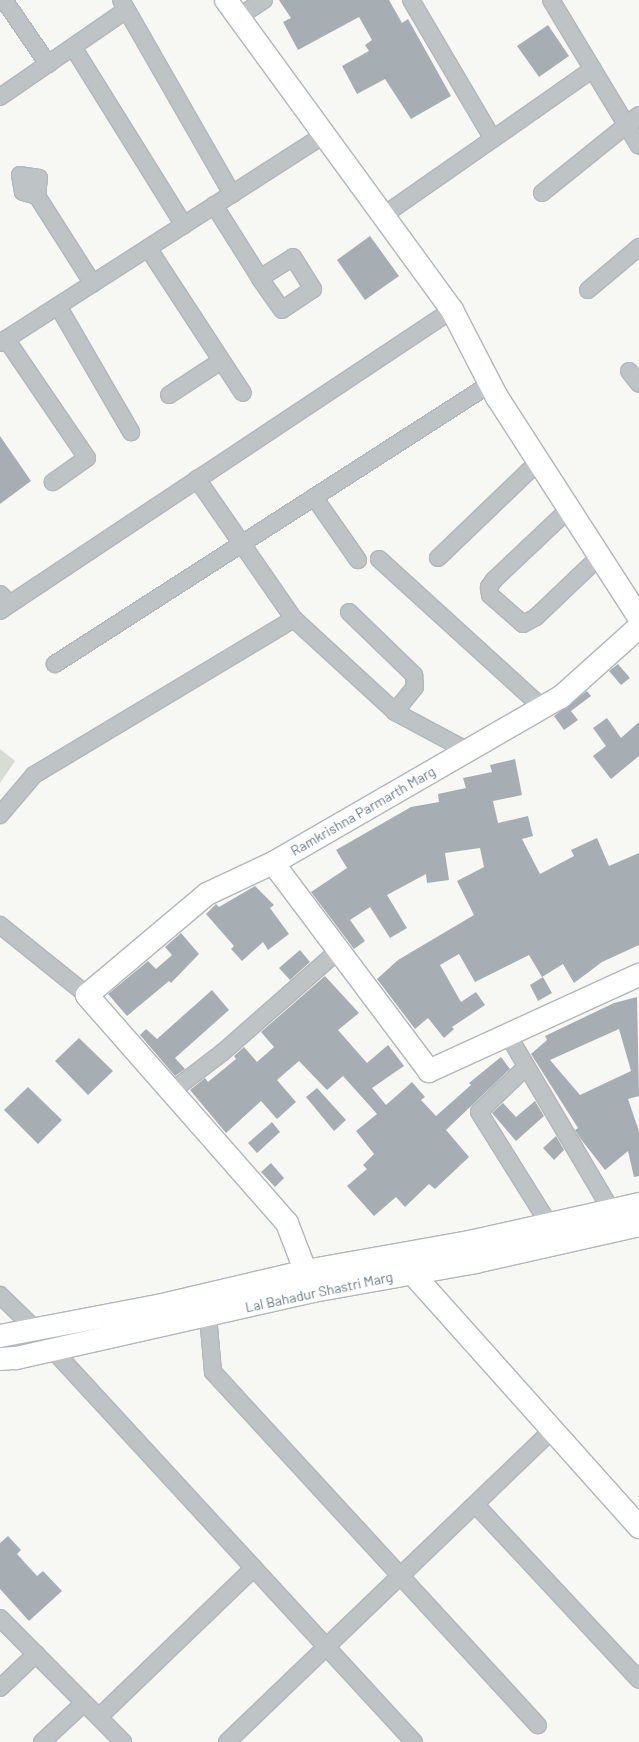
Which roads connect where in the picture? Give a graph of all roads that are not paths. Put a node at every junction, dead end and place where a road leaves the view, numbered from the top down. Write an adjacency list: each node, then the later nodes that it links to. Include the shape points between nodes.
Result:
1 (4, 0): 8 (street)
2 (264, 0): 6 (street)
3 (411, 0): 13 (street)
4 (551, 0): 9 (street)
5 (123, 5): 7 (street); 16 (street)
6 (232, 9): 12 (main road)
7 (73, 47): 8 (street); 20 (street)
8 (48, 64): 10 (street)
9 (593, 69): 11 (street); 13 (street)
10 (0, 97)
11 (633, 120): 14 (street); 15 (street)
12 (322, 136): 16 (street); 19 (main road)
13 (493, 139): 19 (street)
14 (639, 146)
15 (542, 193)
16 (232, 194): 18 (street)
17 (37, 196): 24 (street)
18 (214, 205): 20 (street); 23 (street)
19 (382, 217): 27 (main road)
20 (184, 225): 22 (street)
21 (639, 247): 25 (street)
22 (148, 248): 24 (street); 29 (street)
23 (260, 278)
24 (92, 284): 26 (street)
25 (588, 290)
26 (58, 306): 28 (street); 35 (street)
27 (452, 310): 31 (main road); 37 (street)
28 (3, 341): 38 (street, via 87,458)
29 (221, 361): 33 (street); 34 (street)
30 (628, 371): 32 (street)
31 (490, 384): 36 (main road); 39 (street)
32 (639, 384)
33 (244, 393)
34 (169, 395)
35 (131, 432)
36 (538, 462): 40 (main road); 44 (street)
37 (197, 479): 41 (street); 46 (street)
38 (53, 482)
39 (314, 497): 41 (street); 45 (street)
40 (569, 510): 42 (main road); 42 (street, via 494,580 489,587 490,595 523,624 536,618)
41 (242, 544): 49 (street); 51 (street)
42 (599, 557): 48 (main road)
43 (379, 558): 52 (street)
44 (438, 558)
45 (358, 560)
46 (3, 603)
47 (349, 612): 53 (street, via 414,675 415,687)
48 (639, 617)
49 (294, 619): 53 (street); 55 (street, via 34,775)
50 (639, 627): 52 (main road, Ramkrishna Parmarth Marg, via 561,697)
51 (55, 664)
52 (543, 708): 54 (main road, Ramkrishna Parmarth Marg)
53 (394, 712): 54 (street)
54 (468, 751): 56 (main road, Ramkrishna Parmarth Marg)
55 (0, 815)
56 (274, 863): 58 (main road); 60 (main road, Ramkrishna Parmarth Marg, via 207,894)
57 (0, 926): 60 (street)
58 (339, 950): 61 (main road, via 428,1070); 63 (street, via 223,1052)
59 (639, 975): 61 (main road)
60 (87, 995): 63 (main road)
61 (508, 1035): 62 (street)
62 (526, 1067): 65 (street); 66 (street, via 479,1112)
63 (172, 1091): 69 (main road, via 287,1223)
64 (639, 1204): 65 (main road, Lal Bahadur Shastri Marg)
65 (611, 1210): 66 (main road, Lal Bahadur Shastri Marg)
66 (549, 1224): 69 (main road, Lal Bahadur Shastri Marg)
67 (639, 1225): 68 (main road, Lal Bahadur Shastri Marg)
68 (412, 1273): 69 (main road, Lal Bahadur Shastri Marg); 76 (main road)
69 (310, 1281): 71 (main road, Lal Bahadur Shastri Marg); 72 (main road, Lal Bahadur Shastri Marg)
70 (0, 1295): 72 (street)
71 (208, 1316): 74 (main road, Lal Bahadur Shastri Marg); 80 (street, via 213,1372)
72 (38, 1331): 73 (main road, Lal Bahadur Shastri Marg)
73 (0, 1336)
74 (52, 1350): 75 (main road, Lal Bahadur Shastri Marg); 79 (street)
75 (0, 1359)
76 (552, 1430): 77 (street); 78 (main road)
77 (476, 1505): 80 (street); 84 (street)
78 (639, 1527)
79 (254, 1568): 82 (street); 87 (street)
80 (402, 1574): 82 (street); 88 (street)
81 (0, 1618): 83 (street)
82 (327, 1645): 91 (street); 92 (street)
83 (36, 1654): 85 (street); 86 (street)
84 (639, 1680)
85 (0, 1688)
86 (84, 1703): 87 (street); 89 (street)
87 (99, 1718): 90 (street)
88 (538, 1725)
89 (42, 1742)
90 (123, 1742)
91 (227, 1742)
92 (414, 1742)

